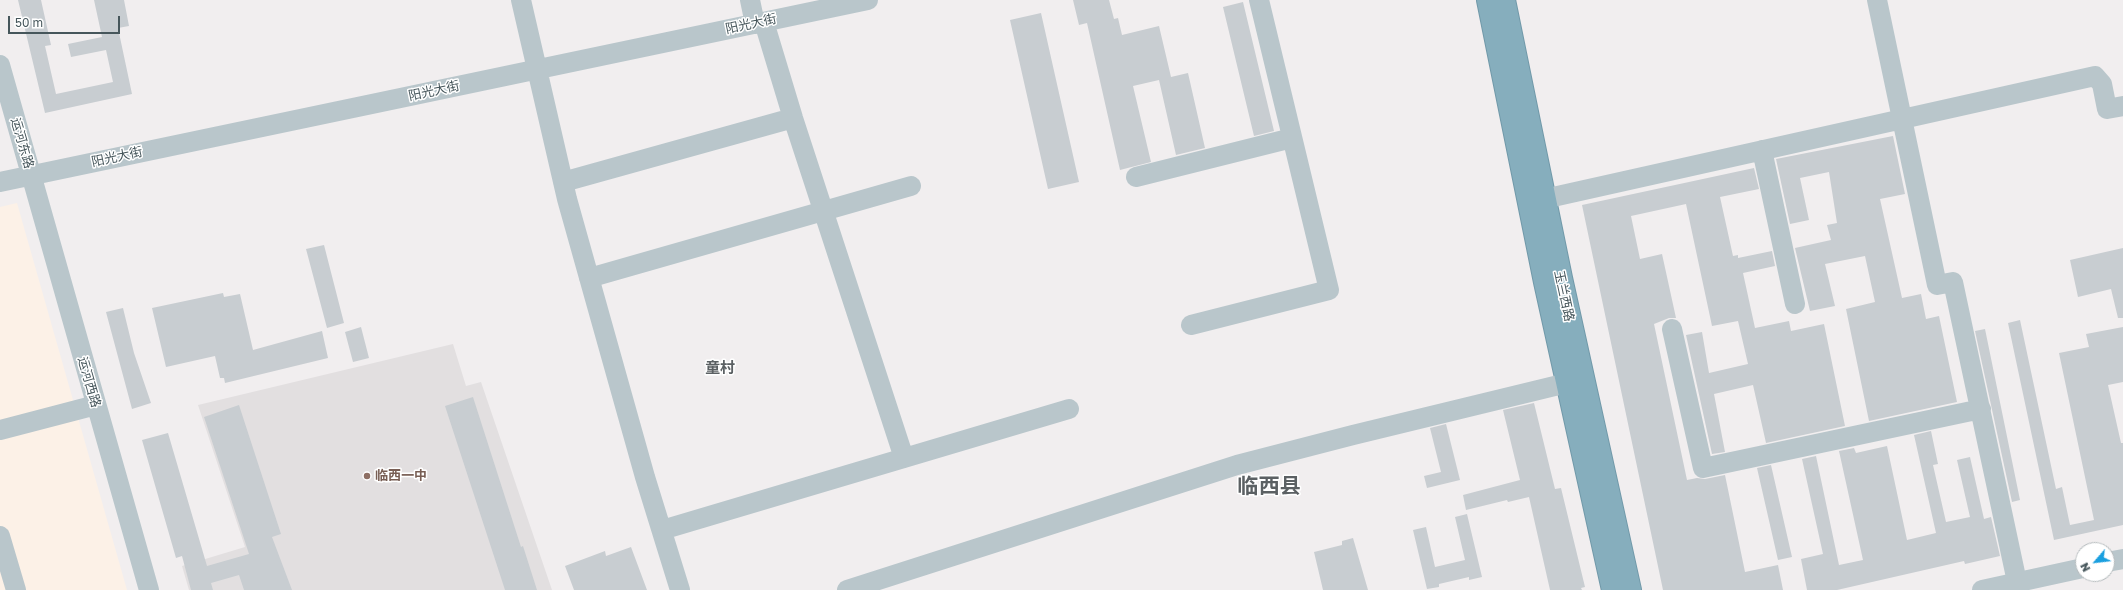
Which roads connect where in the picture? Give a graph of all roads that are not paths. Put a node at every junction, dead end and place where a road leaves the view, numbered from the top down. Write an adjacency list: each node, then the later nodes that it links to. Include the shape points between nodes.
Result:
1 (521, 0): 10 (street)
2 (750, 0): 8 (street)
3 (868, 0): 8 (street, 阳光大街)
4 (1258, 0): 14 (street)
5 (1488, 0): 27 (highway, 玉兰西路)
6 (1504, 0): 21 (highway, 玉兰西路)
7 (1877, 0): 13 (street)
8 (760, 23): 10 (street, 阳光大街); 12 (street)
9 (0, 65): 16 (street, 运河东路)
10 (536, 69): 16 (street, 阳光大街); 19 (street)
11 (2123, 106): 13 (street, via 2107,109 2102,84 2095,76)
12 (793, 118): 19 (street); 22 (street)
13 (1902, 119): 15 (street); 30 (street, via 1937,285 1953,282)
14 (1292, 138): 17 (street); 25 (street, via 1329,290)
15 (1762, 150): 21 (street); 24 (street)
16 (31, 174): 18 (street, 阳光大街); 28 (street, 运河西路)
17 (1136, 177)
18 (0, 182)
19 (563, 182): 23 (street)
20 (911, 186): 22 (street)
21 (1544, 199): 42 (highway, 玉兰西路)
22 (823, 210): 23 (street); 32 (street)
23 (589, 278): 33 (street)
24 (1795, 304)
25 (1191, 325)
26 (1672, 330): 30 (street, via 1703,468)
27 (1567, 383): 40 (street, via 1237,465); 41 (highway, 玉兰西路)
28 (96, 405): 31 (street); 38 (street, 运河西路)
29 (1068, 409): 32 (street)
30 (1981, 409): 36 (street)
31 (0, 430)
32 (904, 458): 33 (street)
33 (662, 530): 39 (street)
34 (0, 536): 37 (street)
35 (2075, 570): 36 (street)
36 (2017, 582): 43 (street)
37 (16, 590)
38 (149, 590)
39 (680, 590)
40 (847, 590)
41 (1613, 590)
42 (1630, 590)
43 (1982, 590)

